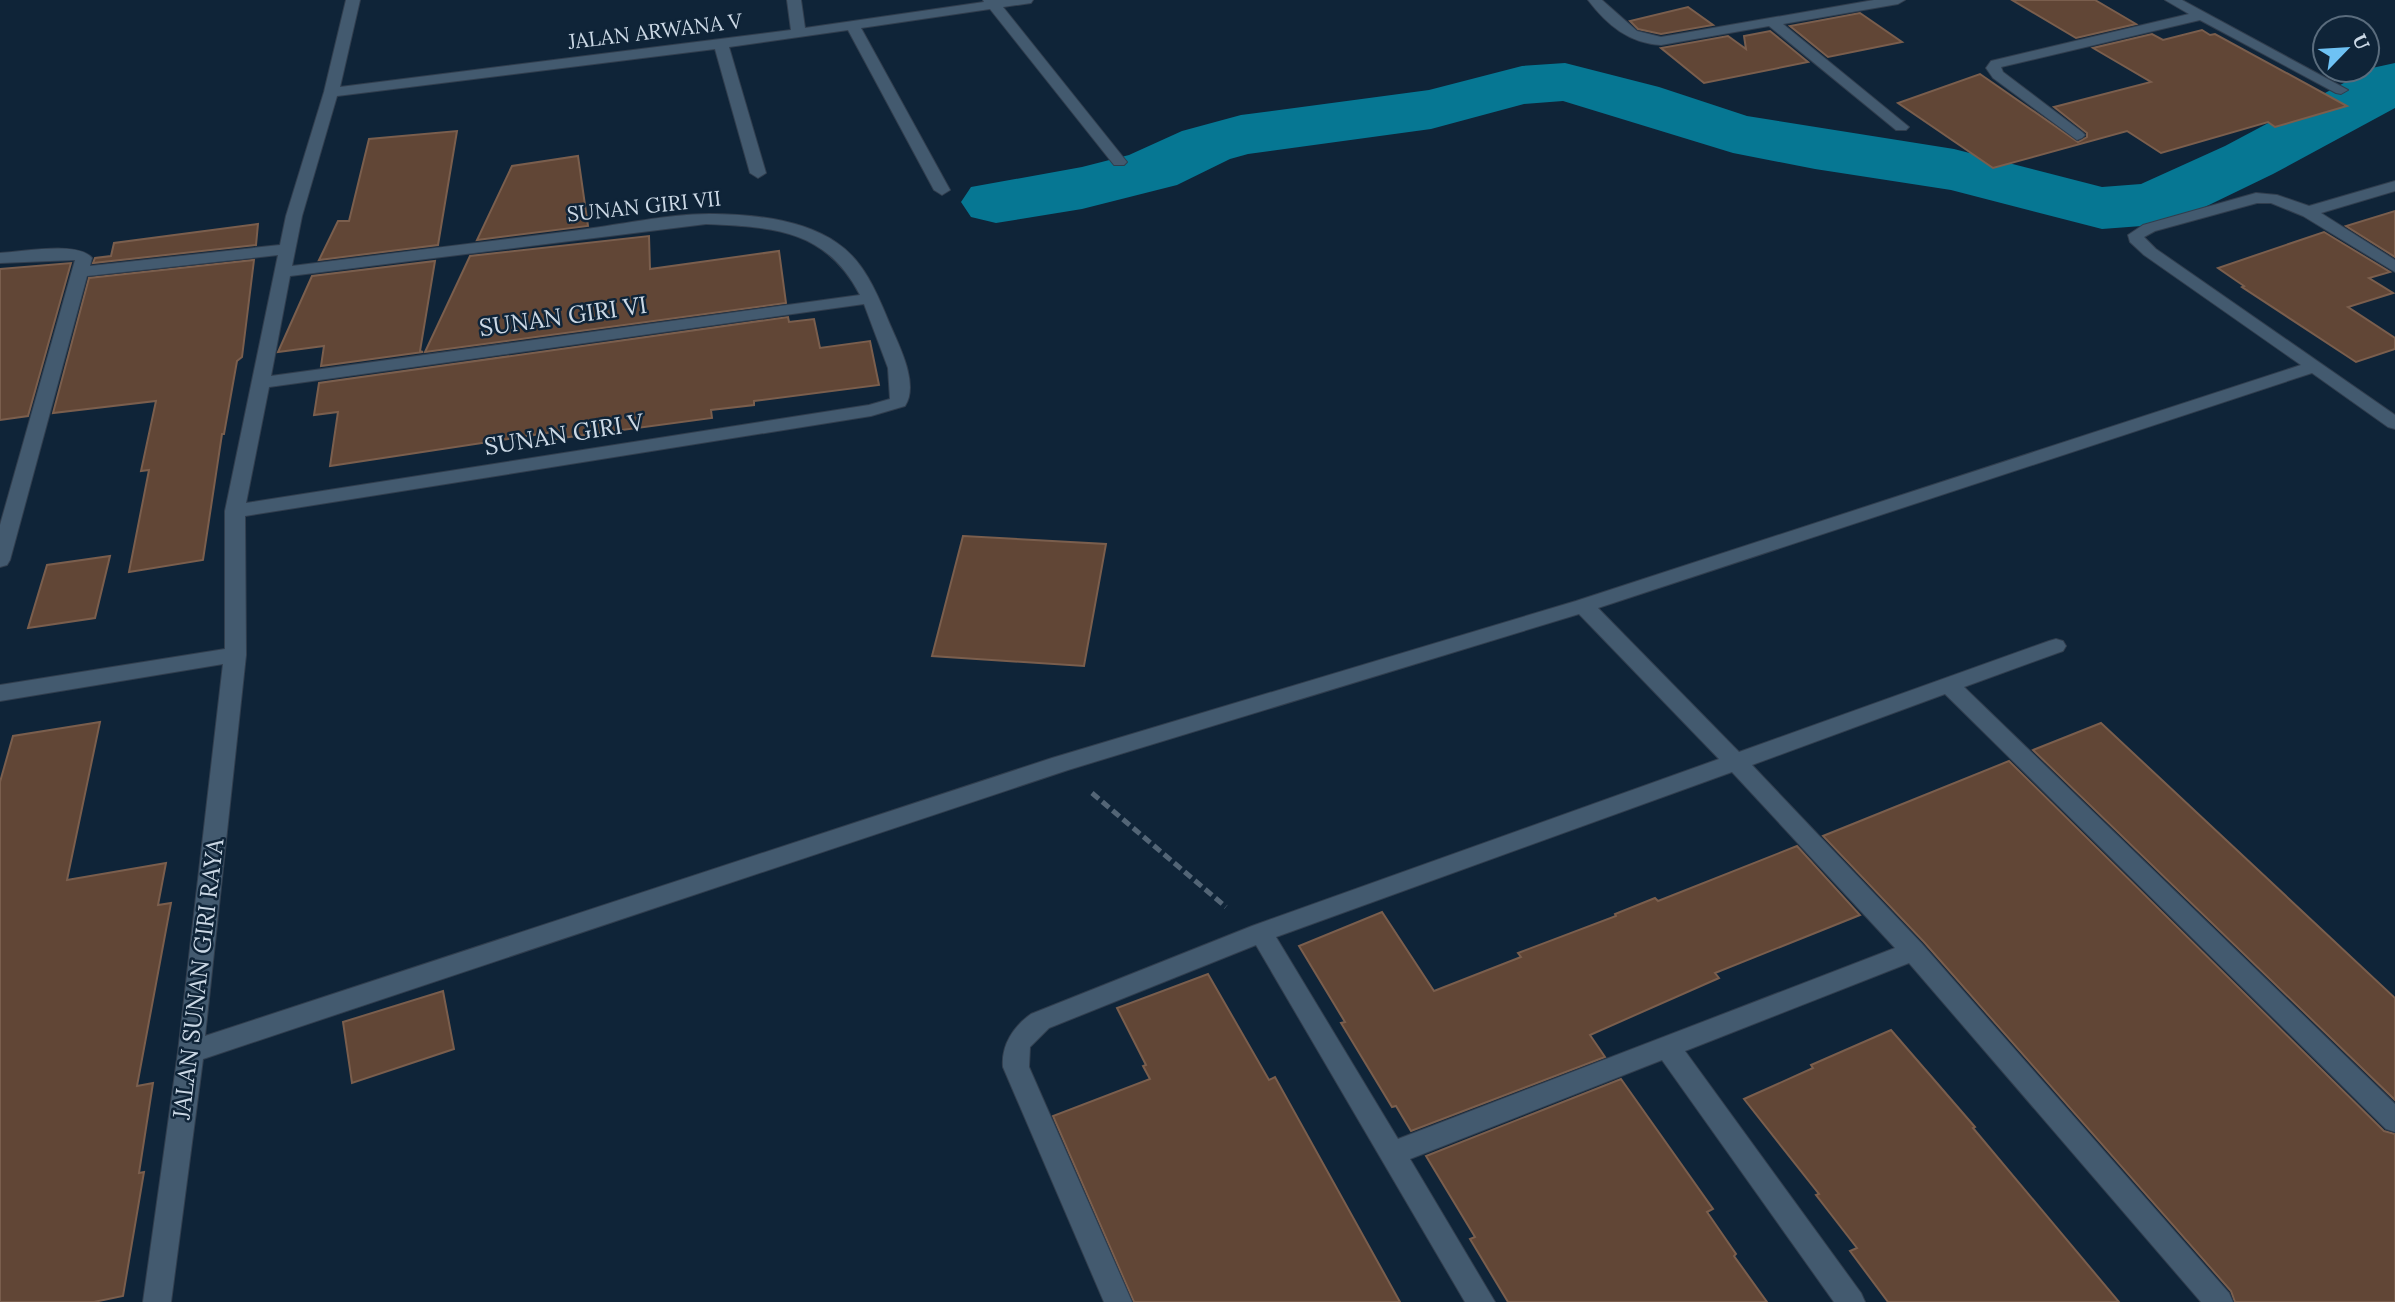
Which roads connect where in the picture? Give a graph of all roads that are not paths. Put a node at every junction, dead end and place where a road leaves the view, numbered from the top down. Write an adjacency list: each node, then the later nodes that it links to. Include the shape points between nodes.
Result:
1 (353, 0): 14 (street, JALAN SUNAN GIRI RAYA)
2 (794, 0): 11 (street)
3 (1026, 0): 7 (street, JALAN ARWANA V)
4 (1595, 0): 9 (street, via 1623,29 1645,41)
5 (1898, 0): 9 (street)
6 (2172, 0): 8 (street)
7 (992, 3): 10 (street, JALAN ARWANA V); 17 (street)
8 (2200, 16): 13 (street); 16 (street, via 1996,64 1993,68 1998,75)
9 (1772, 22): 15 (street)
10 (853, 26): 11 (street, JALAN ARWANA V); 20 (street)
11 (799, 33): 12 (street, JALAN ARWANA V)
12 (721, 44): 14 (street, JALAN ARWANA V); 18 (street)
13 (2341, 90)
14 (331, 92): 22 (street, JALAN SUNAN GIRI RAYA)
15 (1901, 127)
16 (2077, 135)
17 (1119, 162)
18 (758, 173)
19 (2395, 186): 21 (street)
20 (942, 190)
21 (2307, 212): 24 (street); 28 (street, via 2281,200 2256,198 2149,228 2136,239)
22 (287, 249): 25 (street); 26 (street, JALAN SUNAN GIRI RAYA)
23 (0, 258): 25 (street, via 80,254 84,258)
24 (2395, 267)
25 (81, 272): 33 (street)
26 (284, 272): 27 (street, SUNAN GIRI VII, via 706,219 801,233 824,241 842,254); 29 (street, JALAN SUNAN GIRI RAYA)
27 (872, 298): 29 (street, SUNAN GIRI VI); 30 (street, SUNAN GIRI VII, via 901,380)
28 (2313, 367): 31 (street); 34 (street)
29 (260, 383): 32 (street, JALAN SUNAN GIRI RAYA)
30 (899, 402): 32 (street, SUNAN GIRI V)
31 (2395, 423)
32 (236, 511): 36 (street, JALAN SUNAN GIRI RAYA)
33 (0, 560)
34 (1583, 606): 39 (street); 43 (street, via 1060,764)
35 (2056, 646): 37 (street)
36 (235, 654): 38 (street); 43 (street, JALAN SUNAN GIRI RAYA)
37 (1948, 685): 39 (street); 44 (street)
38 (0, 694)
39 (1735, 761): 40 (street); 41 (street)
40 (1261, 933): 45 (street); 47 (street, via 1040,1021 1024,1034 1017,1048 1016,1067)
41 (1913, 951): 42 (street); 50 (street)
42 (1667, 1046): 45 (street); 49 (street)
43 (191, 1052): 46 (street, JALAN SUNAN GIRI RAYA)
44 (2395, 1121)
45 (1394, 1153): 48 (street)
46 (157, 1302)
47 (1118, 1302)
48 (1481, 1302)
49 (1851, 1302)
50 (2219, 1302)

